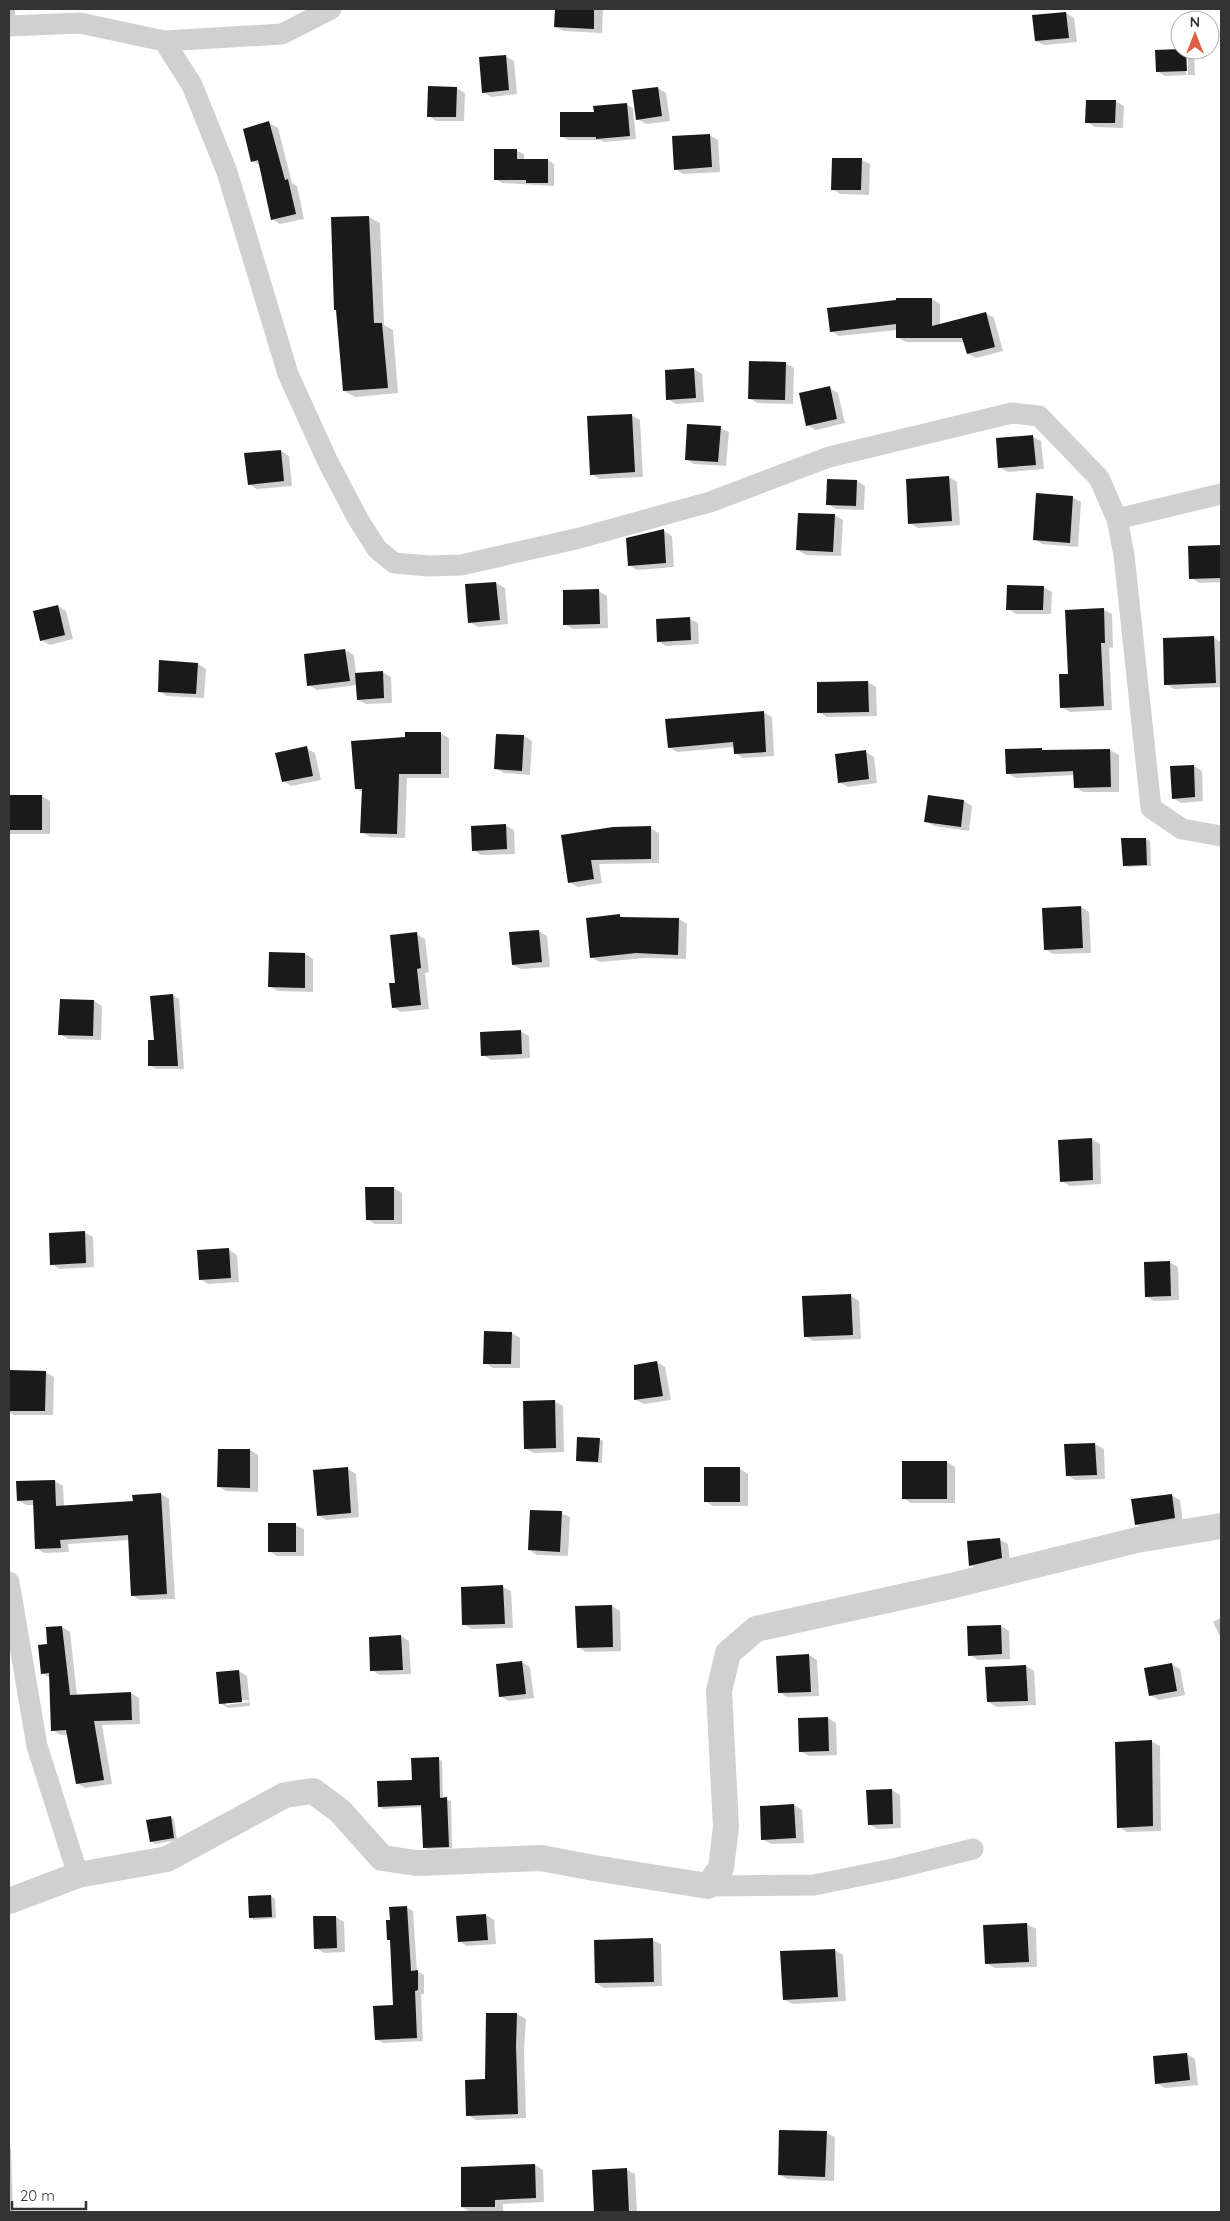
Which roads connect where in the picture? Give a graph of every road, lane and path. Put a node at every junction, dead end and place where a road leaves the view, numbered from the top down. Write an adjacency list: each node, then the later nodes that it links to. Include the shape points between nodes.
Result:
1 (331, 9): 3 (street, via 282,34)
2 (9, 26): 3 (street, via 80,23)
3 (164, 41): 5 (street, via 192,85 227,172 288,374 358,519 377,549 394,563 461,565 580,538 710,502 829,457 1012,413 1039,416 1099,478)
4 (1221, 494): 5 (street)
5 (1117, 519): 6 (street, via 1124,555 1151,808 1182,829)
6 (1221, 836)
7 (1221, 1526): 11 (street, via 1137,1540 756,1629 728,1653 720,1690 726,1826 722,1868)
8 (9, 1582): 10 (street, via 38,1746)
9 (973, 1849): 11 (street, via 814,1885)
10 (78, 1875): 11 (street, via 167,1859 285,1795 313,1791 340,1811 382,1858 417,1863 540,1858); 12 (street)
11 (708, 1886)
12 (9, 1901)

